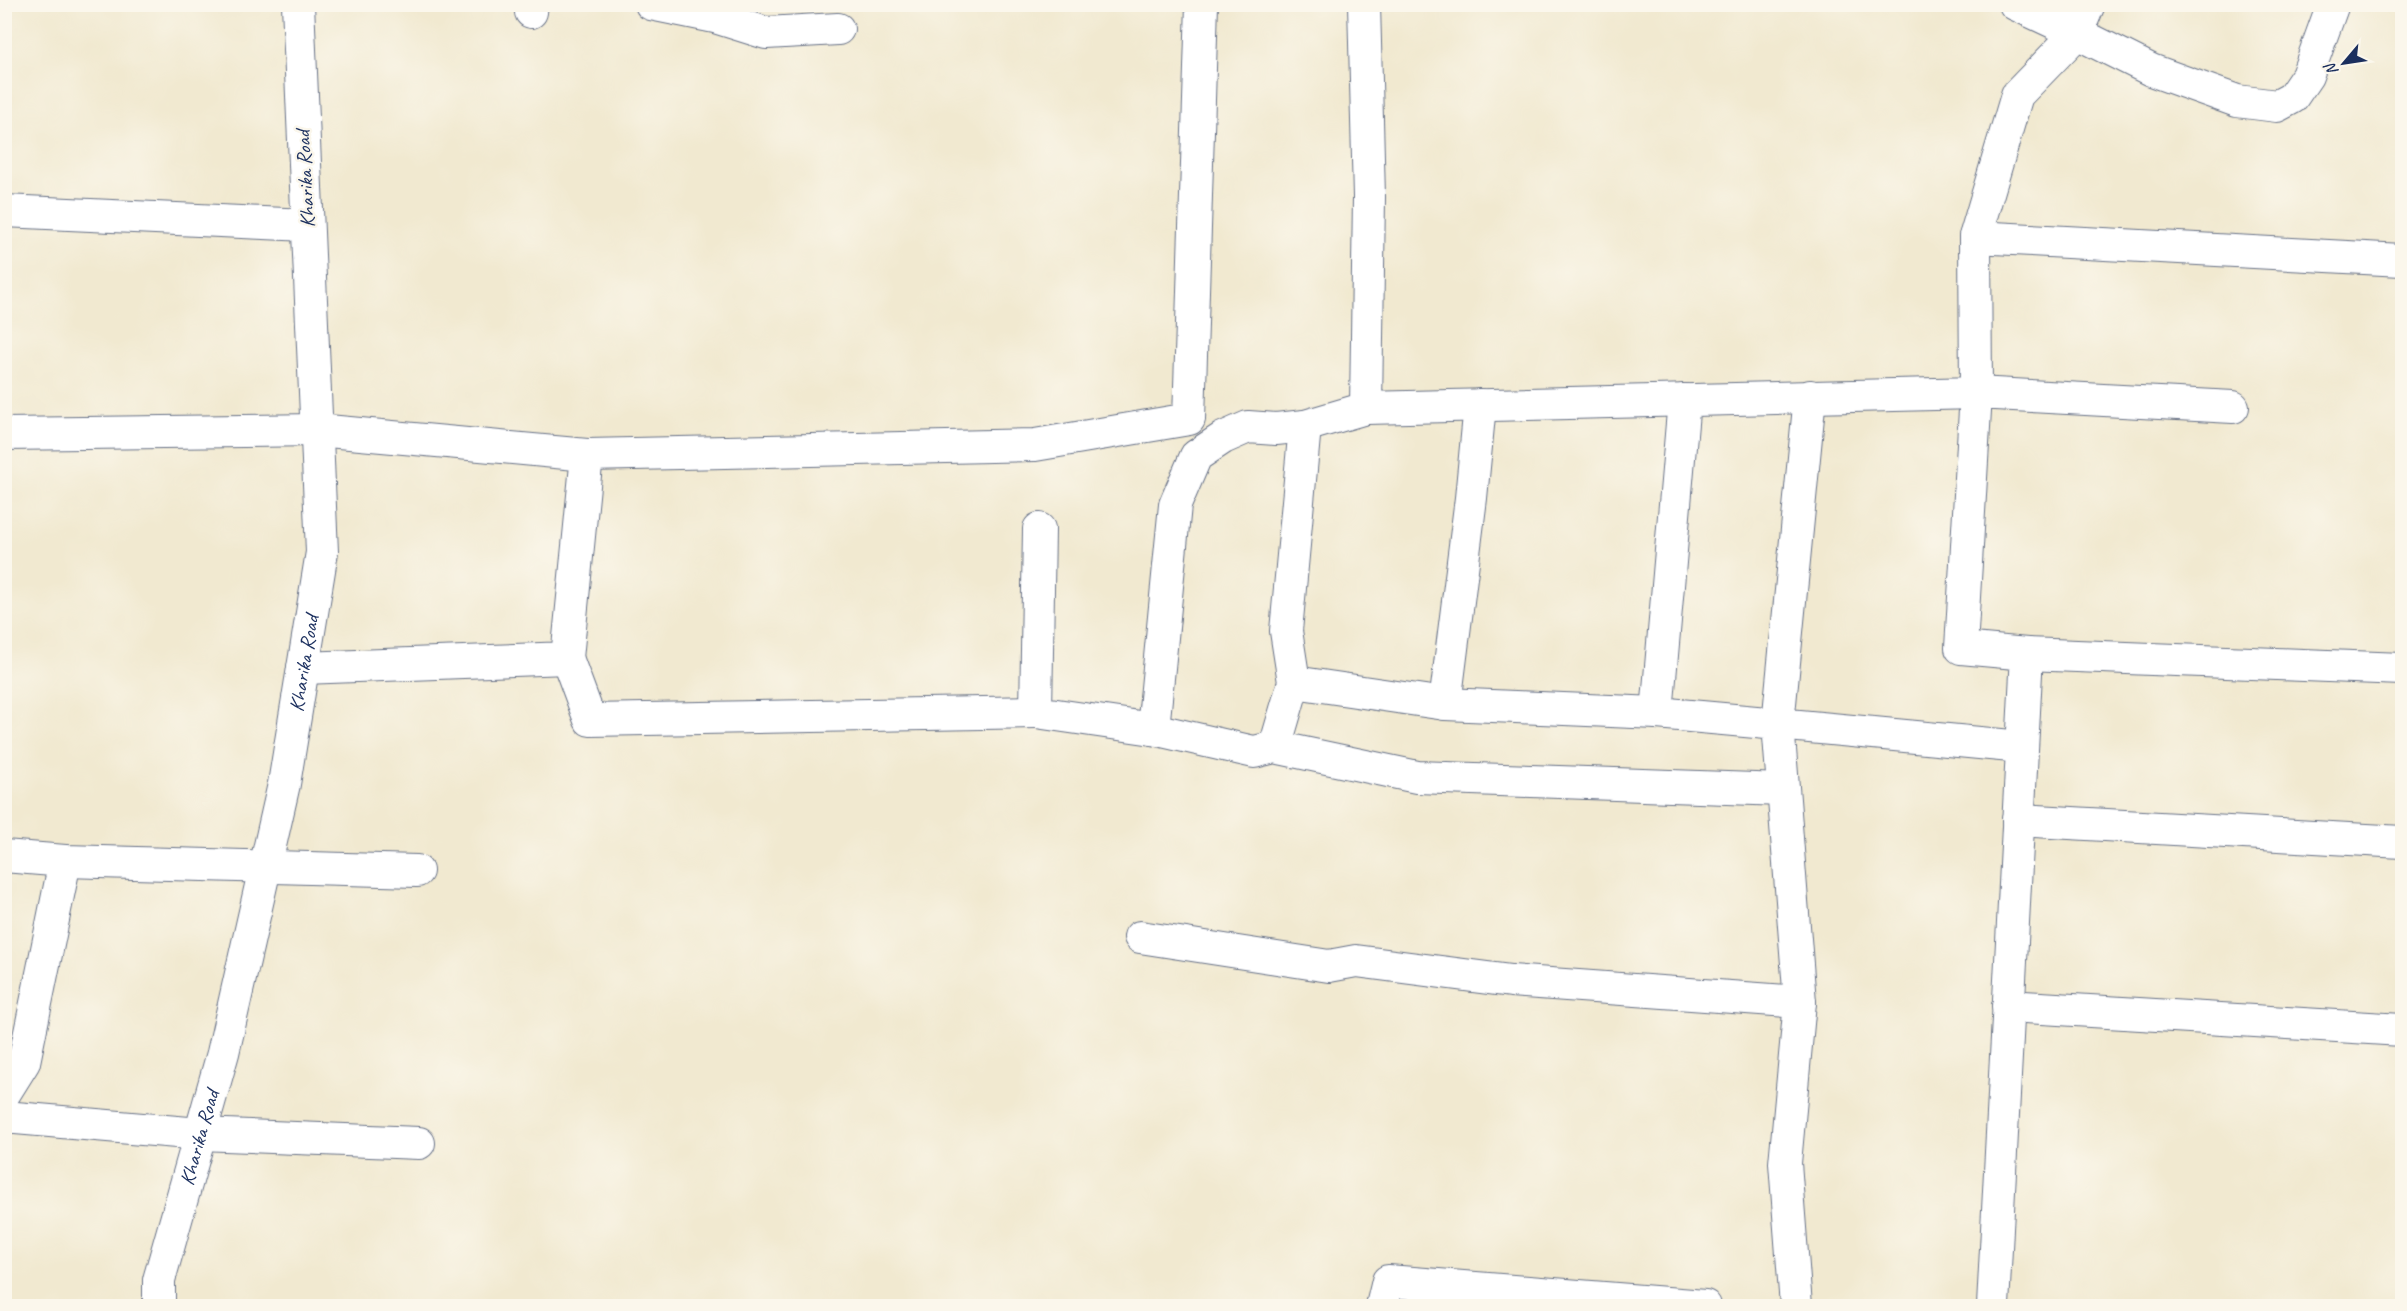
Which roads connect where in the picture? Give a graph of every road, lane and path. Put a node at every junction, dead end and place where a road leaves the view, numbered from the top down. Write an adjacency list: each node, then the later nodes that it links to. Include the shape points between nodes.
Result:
1 (298, 4): 10 (street, Kharika Road)
2 (651, 4): 8 (street, via 715,17 766,33)
3 (1202, 4): 22 (street, via 1189,419 1035,444)
4 (1364, 4): 18 (street, via 1369,197)
5 (2015, 4): 7 (street)
6 (2333, 4): 7 (street, via 2307,75 2292,98 2277,106 2237,101 2151,70)
7 (2083, 19): 11 (street, via 2017,95)
8 (838, 29)
9 (4, 211): 10 (street)
10 (308, 225): 20 (street, Kharika Road)
11 (1975, 237): 12 (street); 13 (street)
12 (2403, 260)
13 (1976, 393): 14 (street); 17 (street); 24 (street, via 1961,648)
14 (1810, 396): 15 (street); 32 (street)
15 (1684, 400): 16 (street); 31 (street)
16 (1480, 405): 18 (street); 29 (street)
17 (2233, 407)
18 (1366, 408): 19 (street)
19 (1305, 426): 28 (street, via 1286,631); 33 (street, via 1248,427 1196,456 1175,505)
20 (317, 430): 21 (street); 22 (street); 26 (street, Kharika Road, via 322,552)
21 (4, 434)
22 (587, 455): 25 (street)
23 (1039, 530): 30 (street)
24 (2027, 654): 27 (street); 35 (street)
25 (567, 658): 26 (street); 30 (street, via 590,720)
26 (303, 668): 41 (street, Kharika Road, via 284,784)
27 (2403, 669)
28 (1294, 682): 29 (street); 34 (street)
29 (1445, 704): 31 (street)
30 (1036, 712): 33 (street)
31 (1657, 713): 32 (street)
32 (1778, 724): 35 (street); 36 (street)
33 (1154, 729): 34 (street, via 1254,752)
34 (1275, 747): 36 (street, via 1417,777)
35 (2022, 747): 37 (street)
36 (1783, 790): 44 (street)
37 (2018, 820): 38 (street); 45 (street)
38 (2403, 842)
39 (4, 856): 40 (street)
40 (65, 861): 41 (street); 47 (street, via 24,1062)
41 (265, 866): 42 (street); 49 (street, Kharika Road, via 223,1053)
42 (417, 871)
43 (1140, 937): 44 (street, via 1329,966 1356,961 1511,981)
44 (1800, 1002): 54 (street, via 1785,1163)
45 (2008, 1006): 46 (street); 55 (street)
46 (2403, 1030)
47 (4, 1094)
48 (4, 1117): 49 (street)
49 (200, 1134): 50 (street); 51 (street, Kharika Road, via 159,1280)
50 (419, 1143)
51 (159, 1306)
52 (1382, 1306): 53 (street, via 1388,1281)
53 (1705, 1306)
54 (1796, 1306)
55 (1993, 1306)

